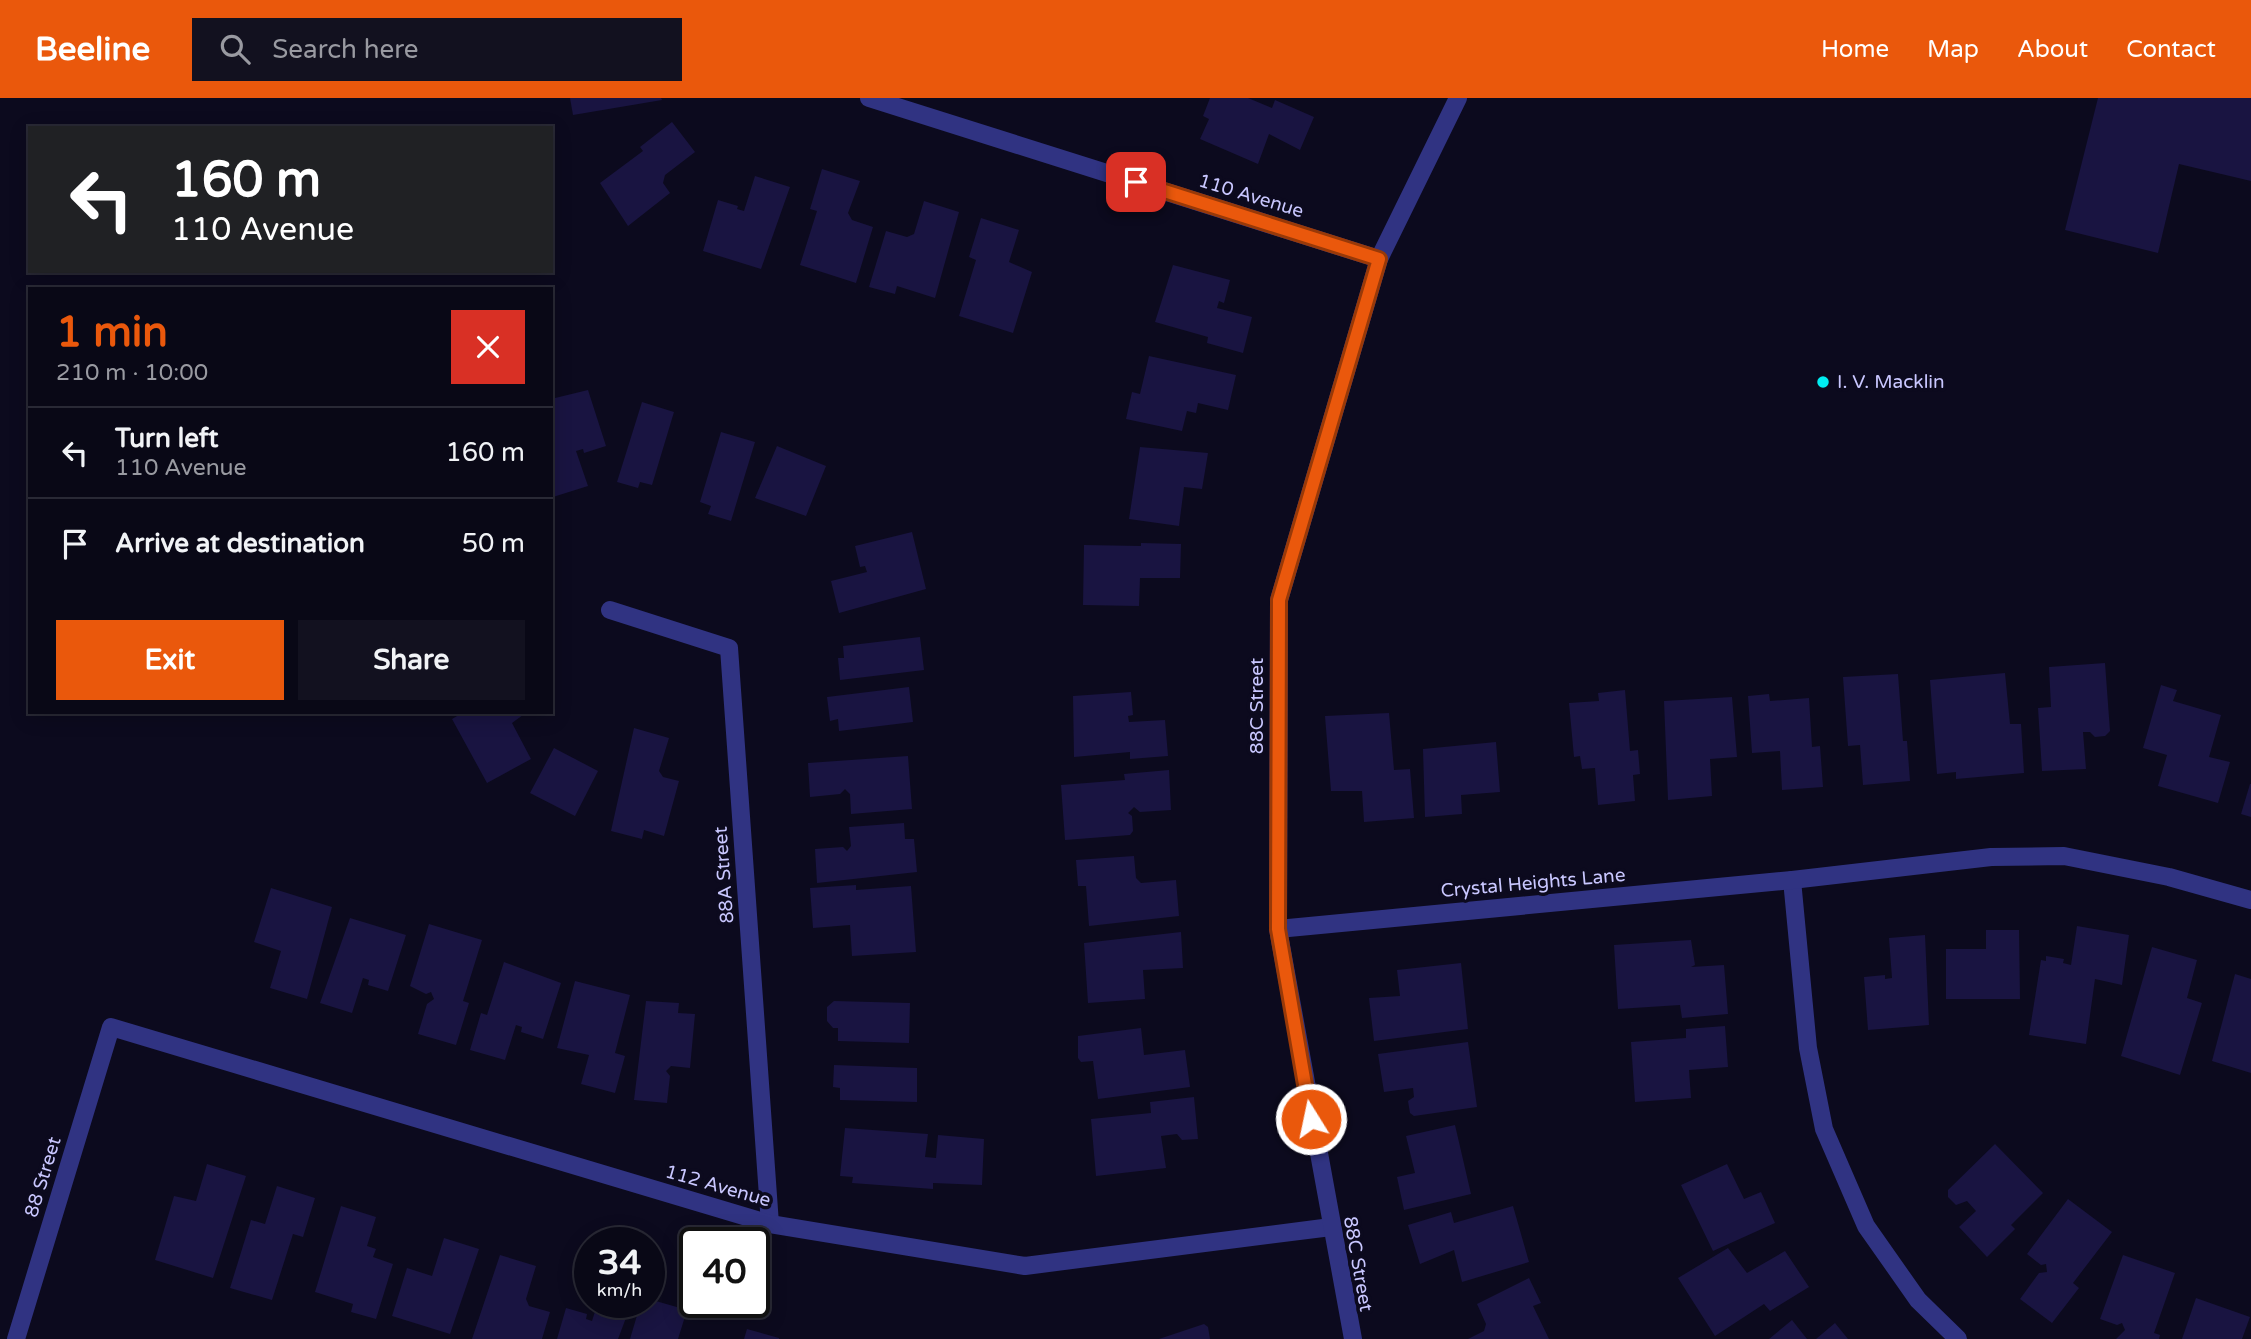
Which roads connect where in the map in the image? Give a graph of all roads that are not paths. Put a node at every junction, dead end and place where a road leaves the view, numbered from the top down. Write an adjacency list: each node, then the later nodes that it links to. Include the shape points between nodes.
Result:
1 (869, 98): 3 (street, 110 Avenue)
2 (1458, 98): 3 (street, 88C Street)
3 (1379, 259): 7 (street, 88C Street, via 1279,600)
4 (610, 610): 9 (street, 88A Street, via 729,648)
5 (1792, 880): 6 (street, Crystal Heights Lane, via 1991,857 2064,856 2169,877); 7 (street, Crystal Heights Lane); 13 (street, via 1808,1048 1824,1129 1866,1226 1918,1300)
6 (2251, 900)
7 (1278, 929): 10 (street, 88C Street)
8 (111, 1027): 9 (street, 112 Avenue); 11 (street, 88 Street)
9 (770, 1224): 10 (street, 112 Avenue, via 1025,1266)
10 (1331, 1227): 12 (street, 88C Street)
11 (16, 1339)
12 (1353, 1339)
13 (1958, 1339)

